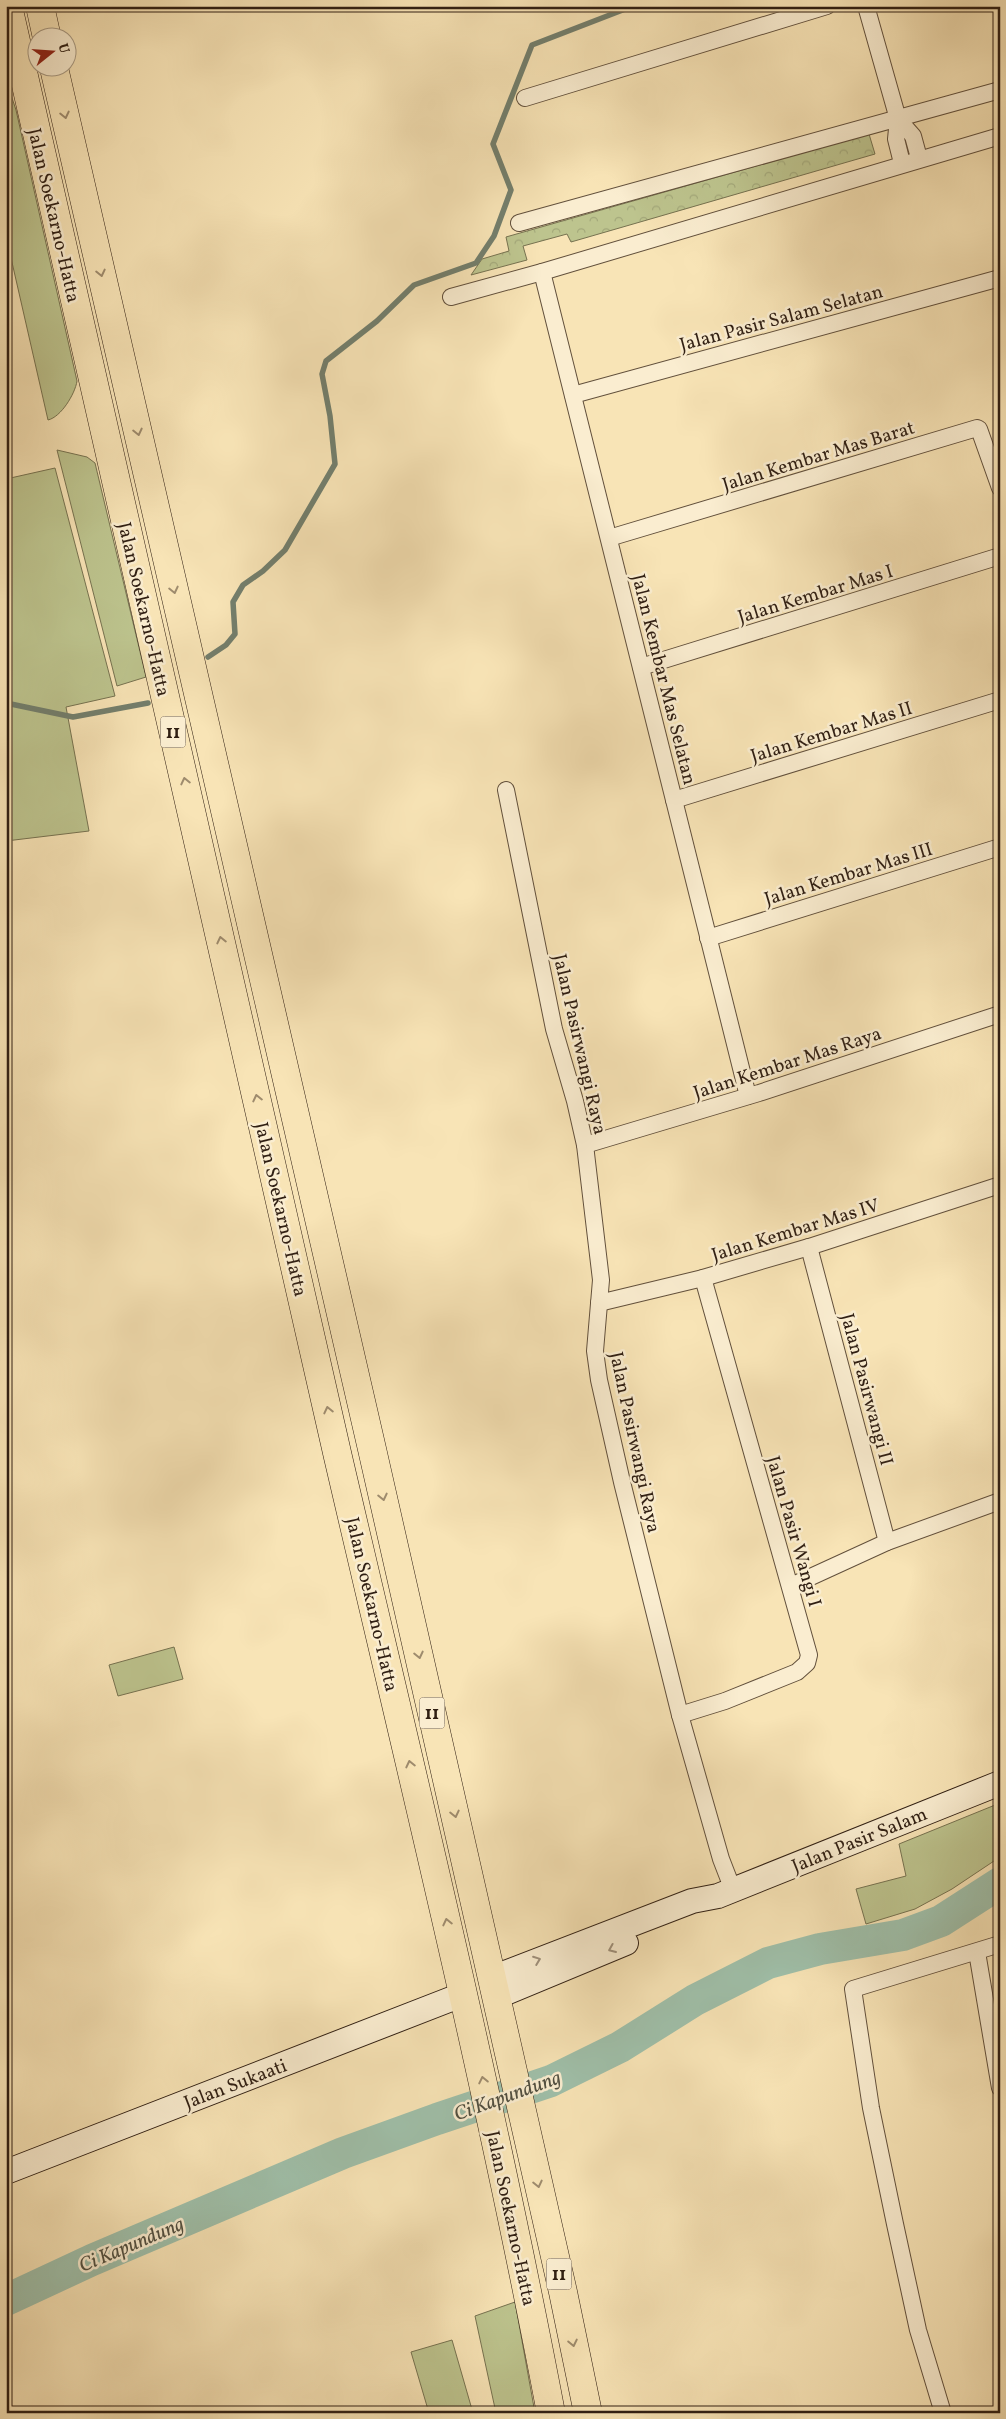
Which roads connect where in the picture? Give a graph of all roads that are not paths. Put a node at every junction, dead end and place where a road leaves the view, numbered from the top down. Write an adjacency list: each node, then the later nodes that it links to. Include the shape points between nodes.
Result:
1 (8, 6): 6 (highway, Jalan Soekarno-Hatta / 11)
2 (40, 6): 5 (highway)
3 (827, 6): 10 (street)
4 (866, 6): 11 (street)
5 (45, 28)
6 (28, 48)
7 (35, 78): 37 (highway, Jalan Soekarno-Hatta / 11, one-way to 7)
8 (56, 78): 36 (highway, Jalan Soekarno-Hatta / 11, one-way to 36)
9 (1000, 90): 11 (street)
10 (525, 98)
11 (898, 119): 13 (street, via 913,136); 14 (street, via 896,139); 15 (street)
12 (1000, 136): 13 (street)
13 (919, 158): 14 (street)
14 (902, 163): 16 (street)
15 (518, 223)
16 (542, 272): 18 (street); 19 (street, Jalan Kembar Mas Selatan)
17 (1000, 278): 19 (street, Jalan Pasir Salam Selatan)
18 (451, 297)
19 (573, 395): 21 (street, Jalan Kembar Mas Selatan)
20 (1000, 487): 21 (street, Jalan Kembar Mas Barat, via 977,428)
21 (609, 538): 23 (street, Jalan Kembar Mas Selatan)
22 (1000, 556): 23 (street, Jalan Kembar Mas I)
23 (641, 667): 26 (street, Jalan Kembar Mas Selatan)
24 (1000, 700): 26 (street, Jalan Kembar Mas II)
25 (506, 790): 31 (street, Jalan Pasirwangi Raya, via 554,1028)
26 (674, 800): 28 (street, Jalan Kembar Mas Selatan)
27 (1000, 848): 28 (street, Jalan Kembar Mas III)
28 (708, 938): 30 (street, Jalan Kembar Mas Selatan)
29 (1000, 1014): 30 (street, Jalan Kembar Mas Raya)
30 (748, 1096): 31 (street, Jalan Kembar Mas Raya)
31 (585, 1146): 35 (street, Jalan Pasirwangi Raya, via 601,1280)
32 (1000, 1185): 33 (street, Jalan Kembar Mas IV)
33 (809, 1246): 34 (street, Jalan Kembar Mas IV); 39 (street, Jalan Pasirwangi II)
34 (703, 1278): 35 (street, Jalan Kembar Mas IV); 40 (street, Jalan Pasir Wangi I)
35 (599, 1303): 41 (street, Jalan Pasirwangi Raya, via 595,1351 599,1380)
36 (372, 1449): 37 (highway); 46 (highway, Jalan Soekarno-Hatta / 11, one-way to 46)
37 (339, 1458): 47 (highway, Jalan Soekarno-Hatta / 11, one-way to 37)
38 (1000, 1501): 39 (street)
39 (887, 1542): 40 (street)
40 (791, 1586): 41 (street, Jalan Pasir Wangi I, via 808,1655 806,1662 797,1672)
41 (680, 1715): 43 (street, Jalan Pasirwangi Raya, via 721,1859)
42 (1000, 1783): 43 (street, Jalan Pasir Salam)
43 (726, 1893): 46 (street, Jalan Pasir Salam, via 696,1913)
44 (1000, 1944): 45 (street)
45 (977, 1952): 48 (street); 53 (street, via 853,1989 870,2099 895,2224 918,2330)
46 (494, 1987): 52 (highway, Jalan Soekarno-Hatta / 11, one-way to 52)
47 (467, 2006): 50 (street, Jalan Sukaati); 51 (highway, Jalan Soekarno-Hatta / 11, one-way to 47)
48 (996, 2048): 49 (street)
49 (1000, 2088)
50 (6, 2172)
51 (551, 2413)
52 (588, 2413)
53 (944, 2413)

